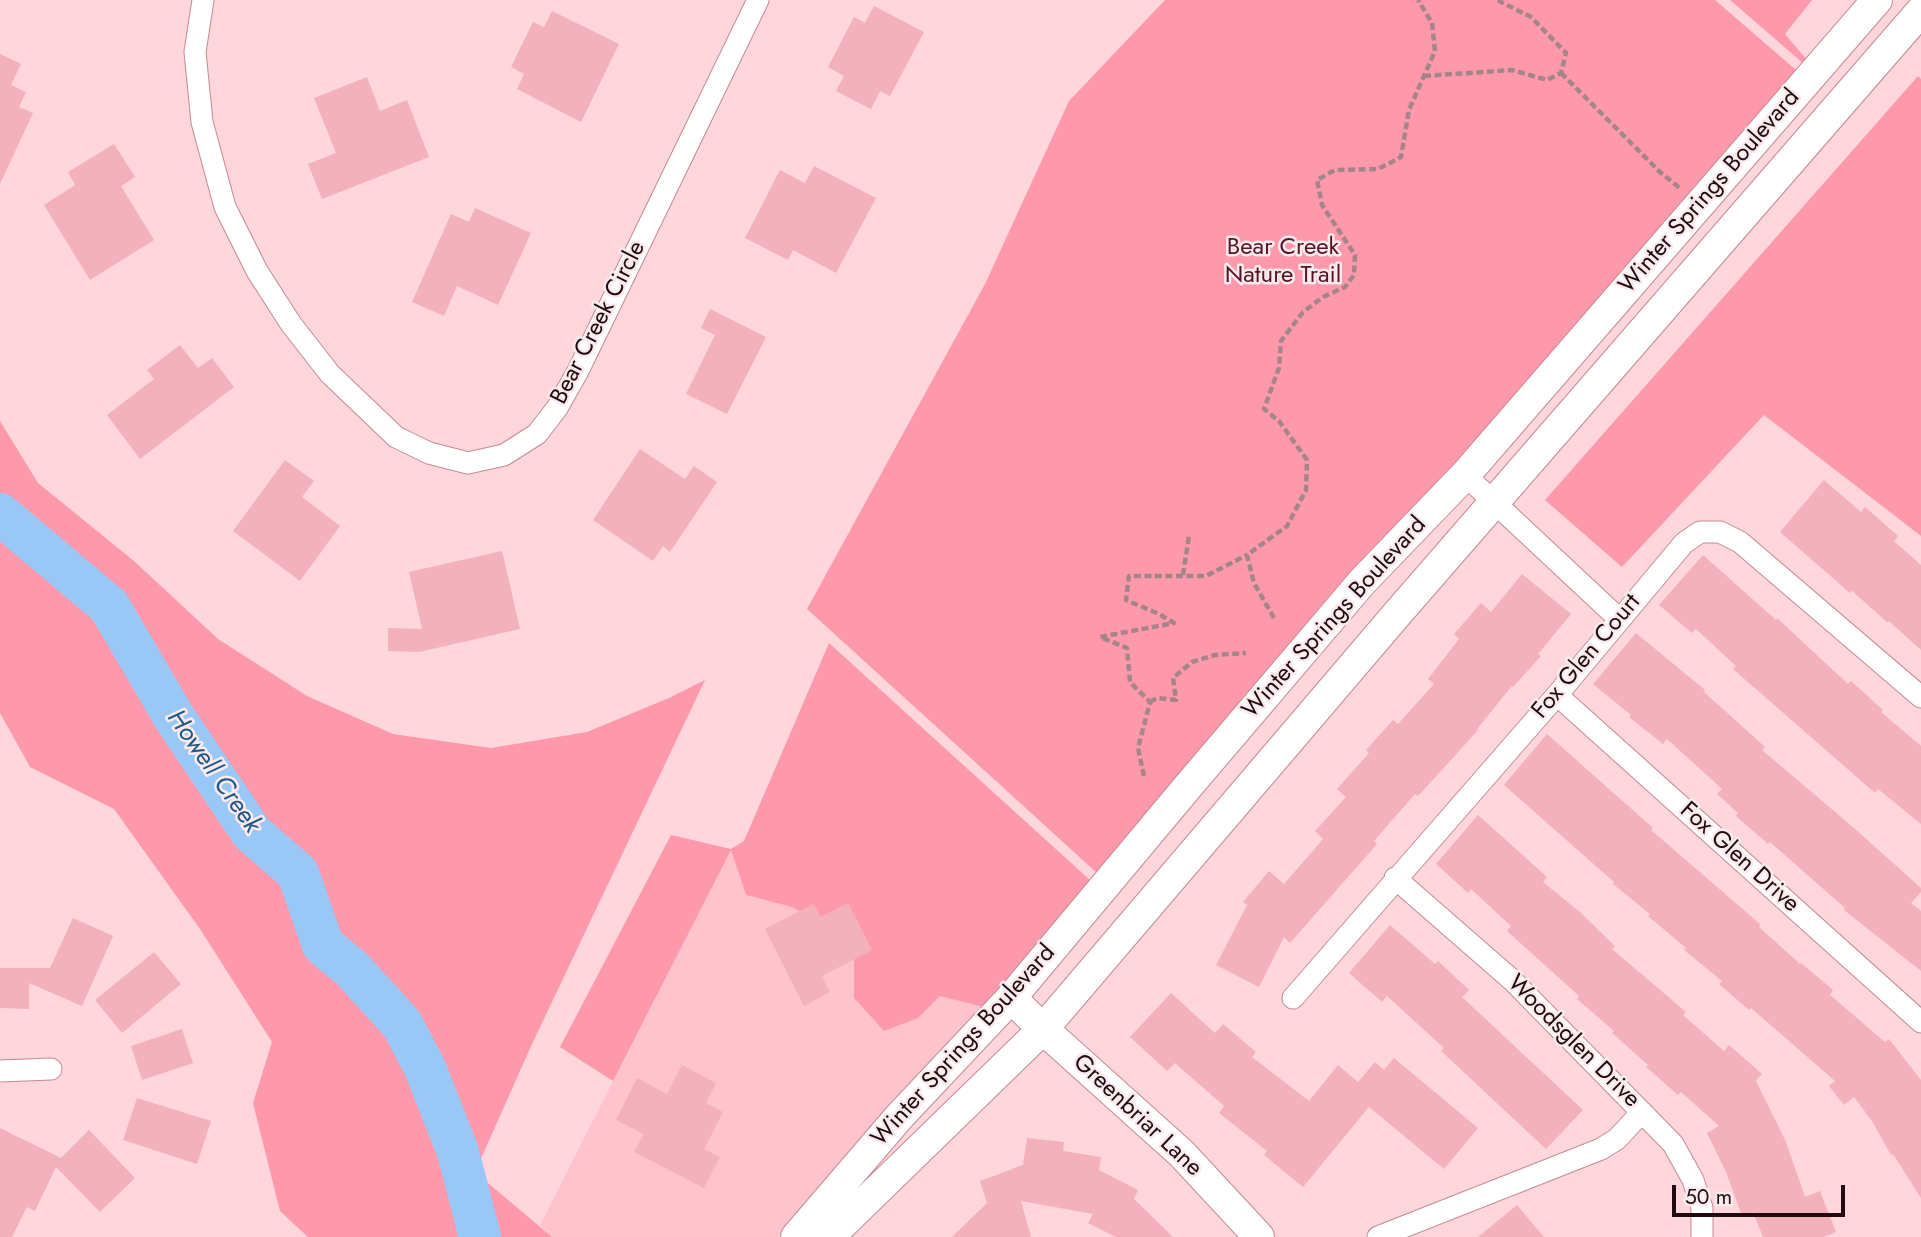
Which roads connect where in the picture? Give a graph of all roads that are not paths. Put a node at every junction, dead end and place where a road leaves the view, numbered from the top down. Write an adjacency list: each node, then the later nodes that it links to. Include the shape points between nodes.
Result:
1 (203, 0): 2 (street, Bear Creek Circle, via 195,52 202,122 225,208 257,271 330,374 396,436 429,453 468,463 504,454 537,433 557,408)
2 (758, 0)
3 (1877, 0): 5 (street, Winter Springs Boulevard)
4 (1921, 11): 6 (street, Winter Springs Boulevard)
5 (1465, 475): 6 (street); 11 (street, Winter Springs Boulevard, via 1362,582)
6 (1494, 503): 7 (street); 14 (street, Winter Springs Boulevard)
7 (1619, 619): 8 (street, Fox Glen Court); 9 (street, Fox Glen Court, via 1684,543 1700,532 1720,532 1740,542)
8 (1556, 695): 10 (street, Fox Glen Court); 13 (street, Fox Glen Drive)
9 (1921, 698)
10 (1395, 878): 12 (street, Fox Glen Court); 17 (street, Woodsglen Drive, via 1512,979)
11 (1011, 998): 14 (street, Greenbriar Lane); 18 (street, Winter Springs Boulevard, via 897,1119)
12 (1293, 998)
13 (1921, 1022)
14 (1043, 1030): 19 (street, Winter Springs Boulevard); 20 (street, Greenbriar Lane, via 1182,1154)
15 (51, 1069): 16 (street)
16 (0, 1071)
17 (1642, 1112): 21 (street, via 1601,1149); 22 (street, Woodsglen Drive, via 1673,1143 1693,1180 1702,1209)
18 (796, 1237)
19 (829, 1237)
20 (1259, 1237)
21 (1378, 1237)
22 (1702, 1237)

